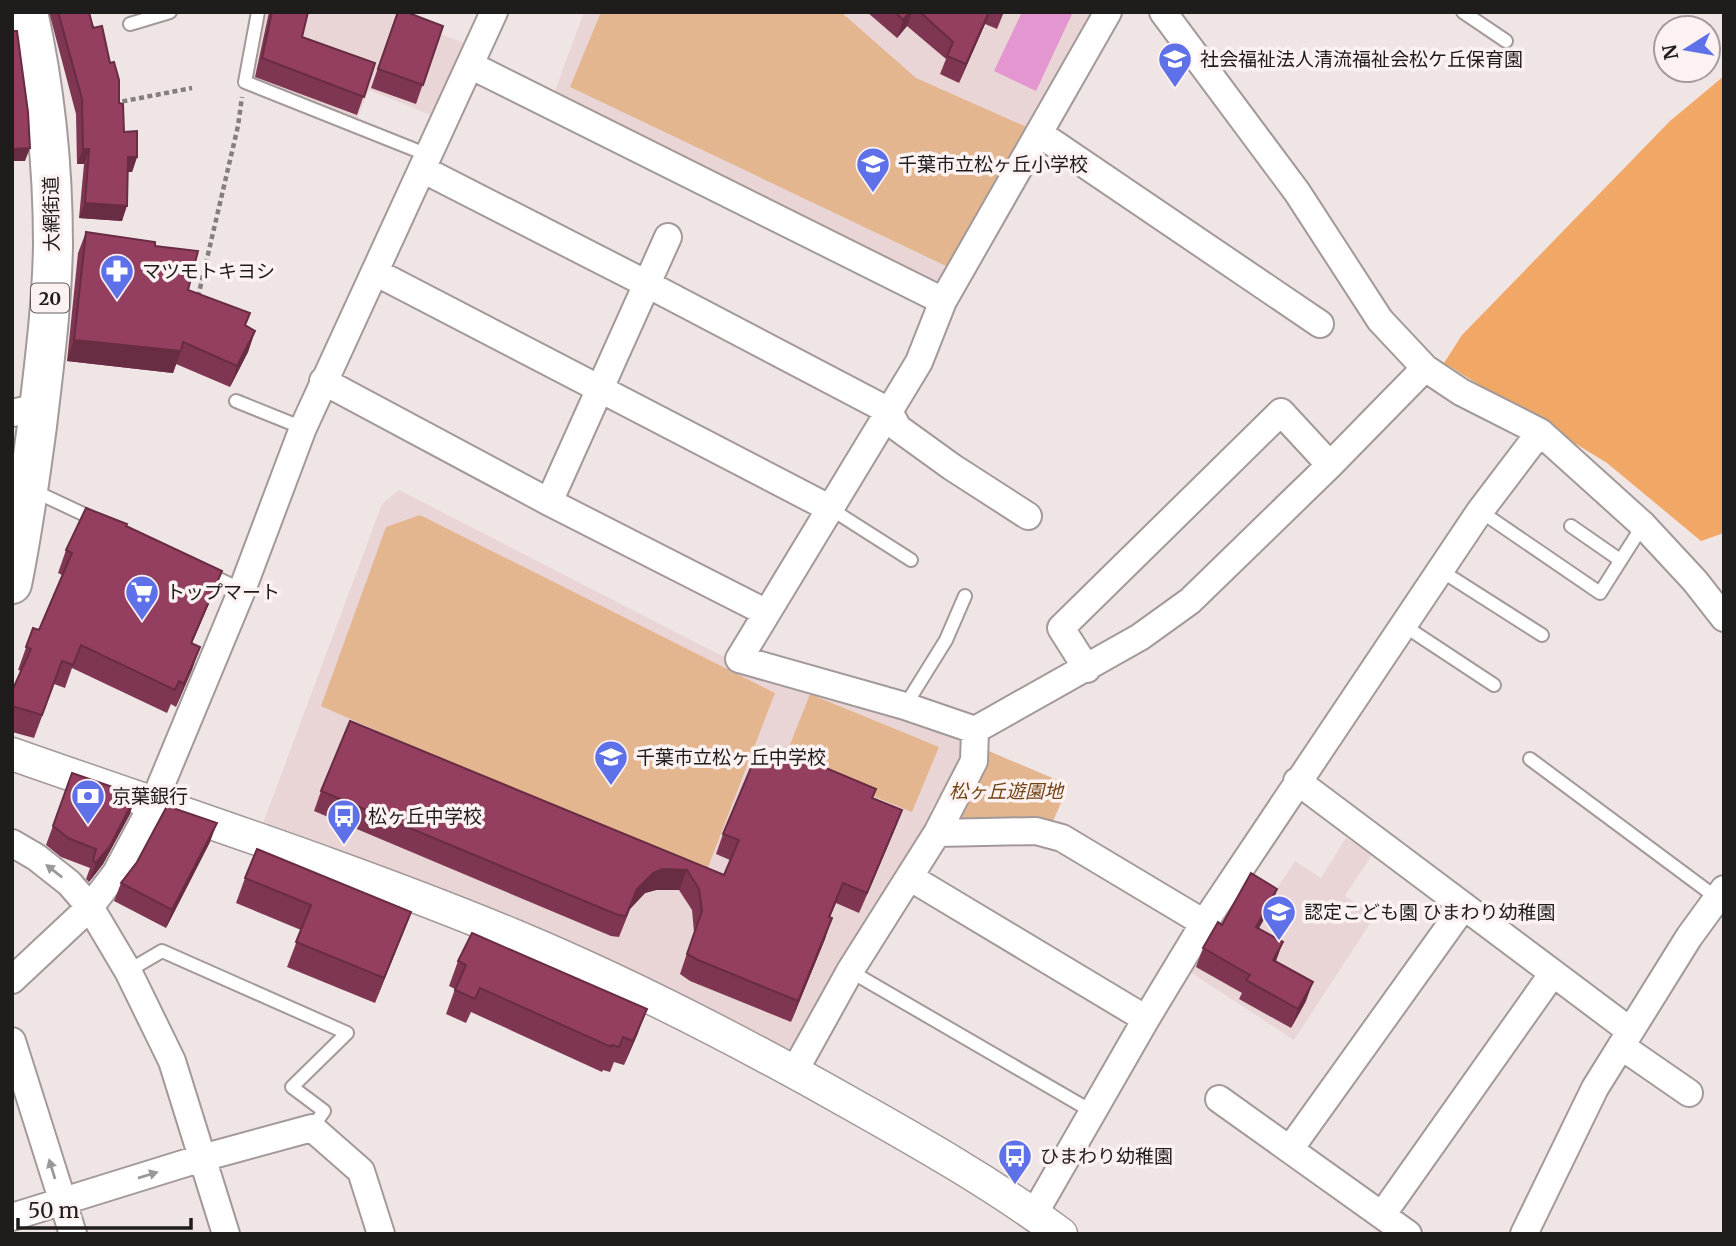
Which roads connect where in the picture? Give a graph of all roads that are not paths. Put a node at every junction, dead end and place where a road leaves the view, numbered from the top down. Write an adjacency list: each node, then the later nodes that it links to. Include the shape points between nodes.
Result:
1 (170, 12): 8 (lane)
2 (258, 12): 12 (lane, via 245,82)
3 (494, 12): 10 (street)
4 (1108, 12): 11 (street)
5 (1163, 12): 18 (street, via 1297,192 1380,320)
6 (1463, 12): 9 (lane)
7 (24, 18): 22 (main road, 大網街道 / 20, via 44,117 53,245 49,319)
8 (130, 23)
9 (1506, 41)
10 (471, 65): 12 (street); 16 (street)
11 (1040, 134): 16 (street); 17 (street)
12 (425, 162): 14 (street); 15 (street)
13 (668, 237): 15 (street)
14 (375, 272): 19 (street); 20 (street)
15 (648, 284): 20 (street); 23 (street)
16 (943, 300): 23 (street, via 919,362)
17 (1320, 324)
18 (1425, 368): 25 (street); 26 (street)
19 (323, 381): 24 (street); 28 (street)
20 (601, 390): 28 (street); 29 (street)
21 (236, 401): 24 (lane)
22 (26, 410): 27 (main road, 大網街道 / 20)
23 (889, 411): 29 (street); 31 (street, via 898,428)
24 (303, 428): 40 (street)
25 (1540, 432): 30 (street); 33 (street)
26 (1330, 465): 46 (street, via 1190,601); 46 (street, via 1281,412 1061,628)
27 (29, 489): 32 (lane); 38 (main road, 大網街道 / 20)
28 (549, 502): 42 (street)
29 (831, 509): 35 (lane); 42 (street)
30 (1479, 511): 36 (lane, via 1600,593); 39 (street)
31 (1028, 516)
32 (104, 524)
33 (1643, 525): 36 (lane); 43 (street)
34 (1570, 526): 36 (lane)
35 (911, 560)
36 (1620, 560)
37 (192, 566): 40 (lane)
38 (14, 569)
39 (1440, 570): 44 (street); 45 (lane)
40 (242, 590): 53 (street)
41 (965, 596): 48 (lane, via 946,640)
42 (767, 613): 48 (street, via 739,659)
43 (1724, 618)
44 (1403, 625): 47 (lane); 52 (street)
45 (1542, 635)
46 (1087, 669): 49 (street)
47 (1494, 685)
48 (905, 706): 49 (street)
49 (975, 730): 54 (street, via 974,761)
50 (12, 754): 53 (street)
51 (1530, 760): 57 (lane)
52 (1297, 781): 58 (street); 60 (street)
53 (153, 804): 59 (street, via 116,873); 68 (street, via 515,936 662,1002)
54 (937, 834): 56 (street); 60 (street, via 1035,831 1062,838)
55 (12, 843): 59 (street, one-way to 55, via 69,883)
56 (911, 878): 62 (street); 65 (street)
57 (1720, 893): 66 (street)
58 (1464, 906): 63 (street); 73 (street)
59 (90, 907): 61 (street); 64 (street)
60 (1204, 923): 65 (street)
61 (128, 971): 72 (lane, via 162,951 346,1033 292,1087 324,1111); 74 (street, via 172,1061)
62 (850, 971): 68 (street); 71 (lane)
63 (1553, 973): 66 (street); 77 (street)
64 (12, 980)
65 (1146, 1019): 71 (street)
66 (1625, 1038): 69 (street); 84 (street, via 1595,1087)
67 (12, 1041): 75 (street, one-way to 67)
68 (794, 1072): 76 (street, via 943,1155)
69 (1689, 1093)
70 (1219, 1099): 73 (street)
71 (1093, 1112): 76 (street)
72 (312, 1128): 74 (street); 81 (street, via 361,1171)
73 (1290, 1149): 77 (street)
74 (202, 1158): 75 (street, one-way to 74); 80 (street)
75 (62, 1201): 78 (street); 79 (street)
76 (1034, 1214): 82 (street)
77 (1382, 1215): 83 (street)
78 (12, 1217)
79 (73, 1234)
80 (226, 1234)
81 (381, 1234)
82 (1061, 1234)
83 (1408, 1234)
84 (1524, 1234)

